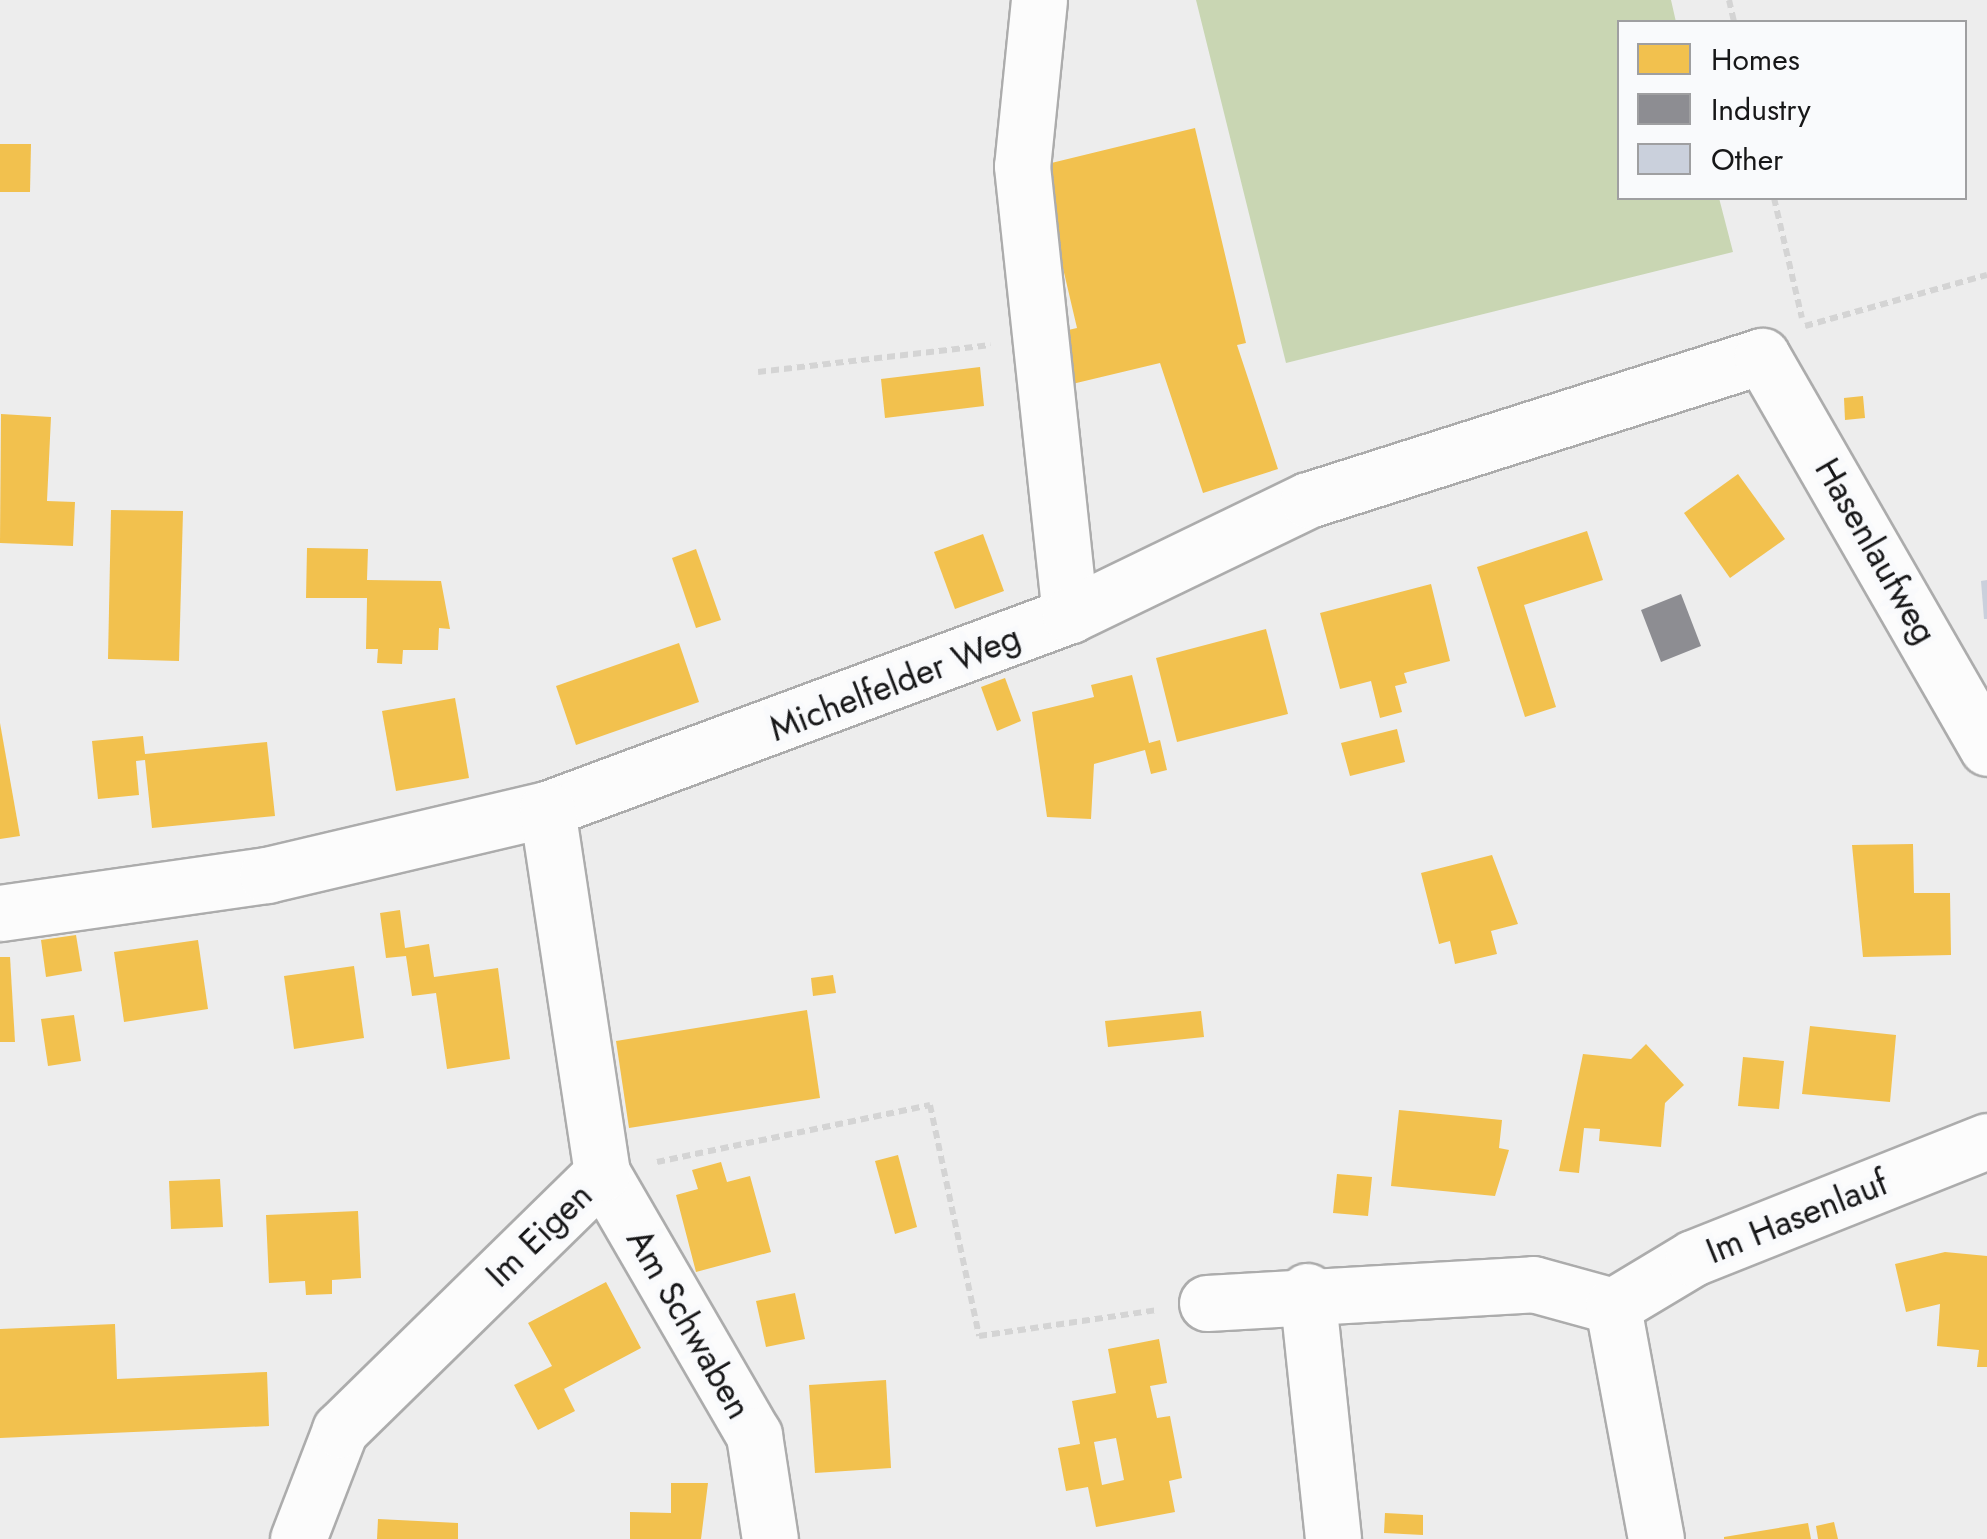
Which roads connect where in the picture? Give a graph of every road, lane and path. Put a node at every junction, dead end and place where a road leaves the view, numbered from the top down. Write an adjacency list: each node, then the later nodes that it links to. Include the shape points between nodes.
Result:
1 (1039, 0): 4 (street, via 1022,166)
2 (1774, 200): 5 (path)
3 (1987, 275): 5 (path)
4 (1036, 339): 6 (path); 7 (street)
5 (1783, 341): 7 (street, Michelfelder Weg, via 1308,500); 8 (street, Hasenlaufweg)
6 (758, 372)
7 (1070, 615): 9 (street, Michelfelder Weg)
8 (1987, 748)
9 (547, 809): 10 (street, Michelfelder Weg, via 267,875); 12 (street, Im Eigen)
10 (0, 913)
11 (1987, 1142): 15 (street, Im Hasenlauf, via 1693,1258)
12 (602, 1173): 14 (path, via 930,1104 979,1336); 16 (street, Im Eigen, via 340,1430); 17 (street, Am Schwaben, via 754,1436)
13 (1306, 1290): 14 (street); 15 (street, via 1533,1284); 18 (street)
14 (1207, 1302)
15 (1613, 1306): 19 (street)
16 (298, 1539)
17 (770, 1539)
18 (1333, 1539)
19 (1656, 1539)

